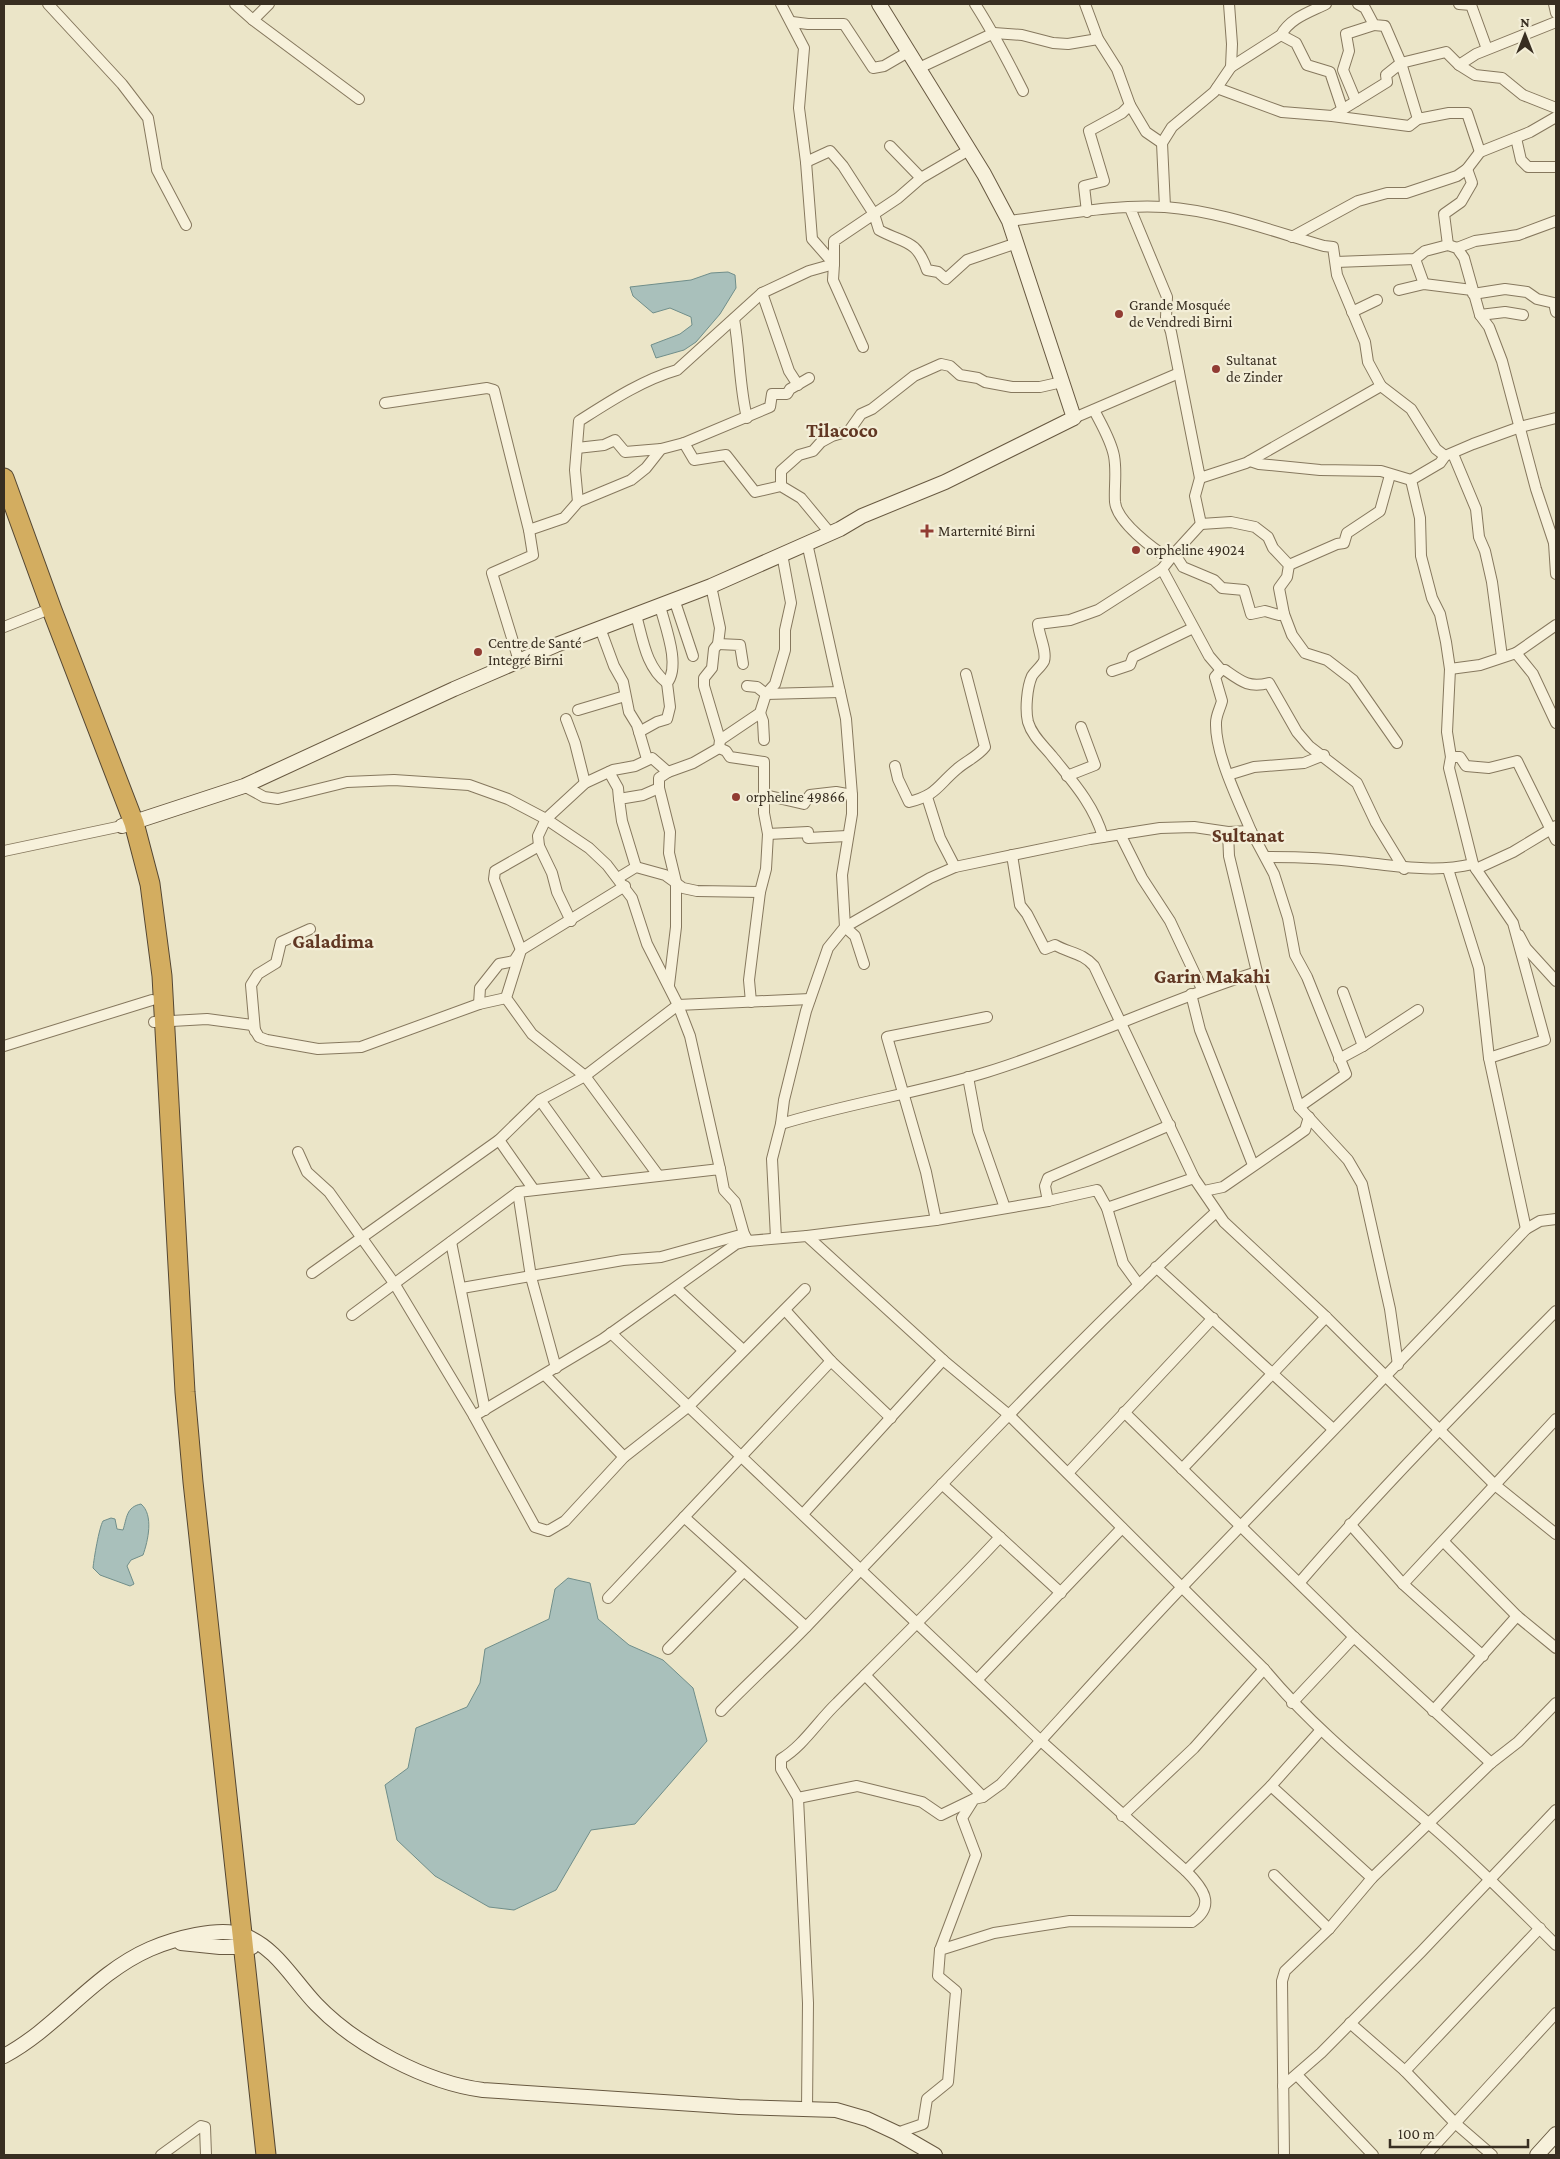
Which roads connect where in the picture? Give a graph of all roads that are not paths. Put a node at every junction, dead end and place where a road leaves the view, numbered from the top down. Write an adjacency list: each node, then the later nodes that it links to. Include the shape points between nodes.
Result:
1 (48, 4): 52 (street, via 122,84 148,118 157,170)
2 (234, 4): 14 (street)
3 (269, 4): 14 (street)
4 (781, 4): 15 (street)
5 (879, 4): 22 (street)
6 (975, 4): 18 (street)
7 (1085, 4): 20 (street)
8 (1229, 4): 25 (street)
9 (1326, 4): 19 (street, via 1286,26)
10 (1358, 4): 17 (street, via 1365,8)
11 (1459, 4): 21 (street, via 1471,5)
12 (1554, 4): 13 (street)
13 (1556, 14)
14 (253, 20): 29 (street)
15 (792, 22): 22 (street, via 844,24 873,68 884,66); 42 (street, via 804,48 798,108)
16 (1556, 22): 21 (street)
17 (1374, 25): 23 (street, via 1386,26); 30 (street, via 1346,34 1349,51 1343,70)
18 (994, 33): 20 (street, via 1022,35 1053,43); 26 (street); 28 (street)
19 (1281, 35): 25 (street); 32 (street, via 1296,43 1307,65 1330,72)
20 (1098, 40): 31 (street, via 1117,69)
21 (1487, 49): 24 (street)
22 (908, 52): 26 (street)
23 (1401, 63): 24 (street, via 1446,52); 30 (street, via 1386,75 1387,82); 36 (street)
24 (1459, 65): 33 (street, via 1474,74 1502,78 1522,95)
25 (1230, 67): 27 (street)
26 (919, 68): 40 (street)
27 (1216, 88): 34 (street, via 1282,112); 38 (street, via 1172,127)
28 (1023, 91)
29 (359, 99)
30 (1356, 101): 32 (street)
31 (1130, 105): 38 (street, via 1146,132); 48 (street, via 1089,131 1104,182 1084,186)
32 (1342, 108): 34 (street)
33 (1556, 108)
34 (1332, 116): 36 (street, via 1409,126)
35 (1556, 118): 37 (street)
36 (1418, 119): 41 (street, via 1467,113)
37 (1516, 138): 41 (street); 43 (street, via 1521,160 1528,167)
38 (1162, 143): 46 (street)
39 (890, 146): 45 (street)
40 (969, 150): 45 (street); 50 (street)
41 (1480, 152): 44 (street)
42 (806, 162): 49 (street, via 830,151); 58 (street, via 812,239)
43 (1556, 167)
44 (1467, 168): 53 (street, via 1457,176 1406,193 1387,193 1358,201); 55 (street, via 1472,183 1461,202 1444,214)
45 (920, 178): 49 (street)
46 (1165, 207): 47 (street); 53 (street, via 1202,212)
47 (1130, 208): 48 (street); 70 (street, via 1167,298 1166,317)
48 (1086, 212): 50 (street)
49 (874, 214): 54 (street, via 879,230 910,242 924,260 927,270 938,272 946,279 967,260); 58 (street, via 834,240)
50 (1009, 220): 54 (street)
51 (1556, 221): 55 (street, via 1518,235 1475,240)
52 (186, 224)
53 (1292, 237): 57 (street, via 1333,247)
54 (1017, 242): 72 (street)
55 (1452, 247): 56 (street, via 1425,251); 61 (street, via 1464,258)
56 (1415, 259): 57 (street); 59 (street)
57 (1336, 262): 64 (street, via 1337,275)
58 (834, 264): 62 (street, via 809,271); 69 (street, via 834,280)
59 (1424, 284): 60 (street); 61 (street)
60 (1399, 290)
61 (1473, 292): 65 (street, via 1505,289 1527,292 1537,299 1554,303); 67 (street)
62 (762, 293): 68 (street); 73 (street, via 789,371)
63 (1377, 300): 64 (street)
64 (1352, 312): 74 (street, via 1365,342 1368,362)
65 (1556, 312)
66 (1523, 314): 67 (street)
67 (1480, 315): 80 (street, via 1489,327 1502,361)
68 (734, 319): 77 (street); 82 (street, via 677,370 662,374 579,421)
69 (863, 348)
70 (1179, 373): 76 (street); 88 (street)
71 (809, 378): 73 (street)
72 (1062, 382): 78 (street); 90 (street, via 1040,387 1012,387 960,375 950,366 933,366 861,414 849,431 832,436 813,451 799,455 781,471)
73 (798, 385): 77 (street, via 787,394 772,394 770,406)
74 (1381, 386): 84 (street, via 1411,410 1436,449); 85 (street)
75 (385, 403): 94 (street, via 487,388 494,390)
76 (1094, 410): 78 (street); 99 (street, via 1114,454 1118,511 1130,530 1153,550)
77 (747, 418): 81 (street)
78 (1074, 418): 95 (street, via 945,482 862,516)
79 (1556, 418): 80 (street)
80 (1520, 427): 84 (street); 96 (street, via 1536,489)
81 (684, 442): 83 (street); 90 (street, via 694,460 726,455 755,492)
82 (577, 448): 83 (street, via 604,446 615,440 625,452); 91 (street)
83 (661, 449): 91 (street, via 631,480)
84 (1449, 455): 89 (street); 116 (street, via 1476,509 1479,538 1492,582)
85 (1250, 460): 86 (street, via 1259,464 1320,470 1381,471); 88 (street)
86 (1390, 475): 89 (street); 100 (street, via 1380,511 1347,534 1344,543)
87 (4, 478): 153 (highway)
88 (1200, 478): 93 (street, via 1195,496)
89 (1411, 480): 119 (street, via 1420,518 1421,556 1432,598 1440,614)
90 (781, 486): 95 (street, via 801,498)
91 (578, 502): 94 (street, via 564,518)
92 (4, 508): 106 (highway)
93 (1202, 524): 99 (street); 100 (street, via 1231,522 1256,527 1268,537 1273,548)
94 (529, 530): 117 (street, via 533,555 492,573)
95 (830, 533): 97 (street)
96 (1555, 542): 102 (street)
97 (807, 543): 98 (street); 125 (street)
98 (782, 554): 103 (street); 126 (street, via 791,603 785,630 785,650 775,684)
99 (1172, 556): 101 (street); 107 (street, via 1183,567 1214,580 1222,588 1244,590 1251,614 1265,611)
100 (1289, 565): 107 (street, via 1287,577 1279,588)
101 (1162, 569): 112 (street); 144 (street, via 1098,610 1070,620 1038,624 1044,660 1032,675 1028,688 1028,720 1040,743)
102 (1556, 574)
103 (711, 586): 104 (street); 113 (street, via 720,628)
104 (675, 602): 105 (street); 115 (street)
105 (660, 606): 108 (street); 123 (street, via 673,655)
106 (42, 612): 110 (street); 153 (highway)
107 (1284, 614): 136 (street, via 1292,635 1305,653 1328,660 1353,680)
108 (636, 615): 111 (street); 123 (street, via 650,663)
109 (1556, 625): 114 (street)
110 (4, 627)
111 (600, 628): 117 (street); 127 (street, via 623,682)
112 (1193, 628): 120 (street); 121 (street, via 1133,657 1130,664)
113 (718, 644): 118 (street, via 740,646); 135 (street, via 714,649 712,668 704,678 706,698)
114 (1516, 653): 116 (street); 131 (street, via 1533,674)
115 (693, 656)
116 (1502, 657): 119 (street, via 1475,666)
117 (519, 661): 146 (street)
118 (743, 664)
119 (1450, 669): 138 (street, via 1447,732)
120 (1221, 670): 137 (street, via 1255,687 1270,683 1297,732); 143 (street, via 1216,677 1222,701 1216,726)
121 (1112, 671)
122 (966, 674): 150 (street, via 985,747)
123 (668, 683): 133 (street, via 668,719)
124 (746, 686): 126 (street, via 757,687)
125 (840, 692): 126 (street); 149 (street, via 846,719)
126 (766, 694): 129 (street)
127 (625, 696): 128 (street); 133 (street)
128 (578, 710)
129 (760, 713): 134 (street); 135 (street)
130 (566, 719): 145 (street)
131 (1556, 722)
132 (1081, 727): 144 (street, via 1095,765)
133 (639, 732): 139 (street)
134 (764, 740)
135 (720, 744): 142 (street, via 693,762); 148 (street, via 730,757 764,762)
136 (1397, 744)
137 (1324, 755): 143 (street, via 1304,763 1254,767); 169 (street, via 1357,783 1376,823)
138 (1451, 757): 154 (street, via 1460,757 1466,766 1489,768 1517,760); 166 (street, via 1450,768)
139 (647, 759): 141 (street, via 635,766); 142 (street, via 655,759)
140 (895, 766): 150 (street, via 909,802)
141 (609, 772): 145 (street); 151 (street)
142 (668, 772): 147 (street, via 659,778)
143 (1228, 775): 155 (street)
144 (1067, 776): 160 (street, via 1085,796 1097,817)
145 (585, 783): 152 (street)
146 (244, 786): 152 (street, via 264,797 278,799 347,782 394,780 469,785); 153 (street)
147 (659, 788): 151 (street); 172 (street, via 670,832 669,853)
148 (765, 795): 149 (street, via 804,804 810,795 836,792); 157 (street)
149 (852, 795): 159 (street)
150 (927, 797): 168 (street, via 940,838)
151 (620, 799): 167 (street, via 622,821)
152 (546, 818): 162 (street, via 538,836); 171 (street, via 589,848)
153 (128, 825): 163 (street); 181 (highway)
154 (1554, 828): 161 (street); 166 (street, via 1513,852)
155 (1251, 831): 156 (street); 165 (street)
156 (1228, 832): 158 (street, via 1194,827); 180 (street, via 1229,856)
157 (768, 834): 159 (street, via 808,832 808,838); 173 (street, via 766,869)
158 (1120, 834): 160 (street); 184 (street, via 1142,878 1170,921)
159 (847, 836): 176 (street, via 842,875)
160 (1103, 837): 164 (street)
161 (1556, 840)
162 (539, 846): 174 (street); 178 (street, via 495,871 494,879)
163 (4, 852)
164 (1012, 855): 168 (street); 196 (street, via 1020,905 1045,949 1055,945 1087,958)
165 (1267, 857): 169 (street, via 1358,861); 201 (street, via 1288,918 1295,955)
166 (1475, 866): 170 (street); 175 (street)
167 (636, 867): 171 (street); 172 (street, via 660,873)
168 (955, 867): 176 (street)
169 (1404, 868): 170 (street)
170 (1448, 869): 200 (street, via 1479,968)
171 (621, 882): 174 (street); 183 (street, via 637,911 647,944)
172 (676, 882): 173 (street, via 683,888 696,891); 183 (street, via 676,927)
173 (760, 892): 190 (street, via 749,980)
174 (571, 921): 178 (street)
175 (1513, 923): 182 (street, via 1526,948); 200 (street, via 1545,1040)
176 (845, 926): 179 (street, via 855,936); 188 (street, via 828,948)
177 (310, 929): 197 (street, via 281,942 276,963 258,974 251,984)
178 (521, 950): 187 (street); 191 (street, via 514,961 499,964 480,988)
179 (864, 964)
180 (1256, 972): 184 (street); 206 (street)
181 (156, 976): 189 (highway); 195 (highway)
182 (1556, 981)
183 (669, 985): 192 (street)
184 (1202, 989): 186 (street)
185 (1343, 992): 199 (street)
186 (1191, 994): 196 (street); 212 (street, via 1200,1030)
187 (506, 998): 191 (street); 202 (street, via 532,1034)
188 (810, 999): 190 (street); 208 (street, via 784,1100)
189 (152, 1000): 195 (highway); 198 (street)
190 (751, 1002): 192 (street)
191 (479, 1004): 197 (street, via 361,1047 307,1047 267,1040)
192 (678, 1005): 202 (street); 213 (street, via 690,1036)
193 (1418, 1010): 199 (street)
194 (987, 1016): 204 (street, via 887,1037)
195 (160, 1021): 197 (street, via 207,1018 252,1025); 313 (highway, via 182,1479)
196 (1121, 1022): 203 (street); 209 (street)
197 (255, 1031)
198 (4, 1046)
199 (1363, 1046): 201 (street)
200 (1489, 1058): 226 (street)
201 (1339, 1059): 206 (street, via 1345,1076)
202 (584, 1076): 205 (street); 214 (street)
203 (968, 1077): 204 (street); 221 (street, via 978,1131)
204 (902, 1093): 208 (street); 225 (street, via 926,1172)
205 (540, 1100): 210 (street); 216 (street)
206 (1299, 1107): 207 (street)
207 (1308, 1117): 212 (street, via 1304,1130); 249 (street, via 1348,1160 1362,1184 1390,1309)
208 (781, 1124): 230 (street, via 772,1159)
209 (1170, 1125): 215 (street); 220 (street, via 1048,1178 1045,1183)
210 (499, 1140): 217 (street); 229 (street)
211 (298, 1152): 229 (street, via 307,1172 329,1192)
212 (1253, 1165): 218 (street, via 1223,1187)
213 (720, 1169): 214 (street); 228 (street, via 724,1190 735,1202)
214 (658, 1175): 216 (street)
215 (1194, 1178): 218 (street); 222 (street)
216 (599, 1182): 217 (street)
217 (534, 1190): 219 (street)
218 (1204, 1191): 223 (street)
219 (518, 1192): 231 (street); 234 (street)
220 (1048, 1202): 221 (street); 222 (street, via 1097,1190)
221 (1005, 1208): 225 (street)
222 (1107, 1208): 236 (street, via 1123,1263)
223 (1216, 1212): 232 (street); 243 (street)
224 (1556, 1219): 226 (street, via 1540,1221)
225 (936, 1220): 227 (street)
226 (1526, 1229): 249 (street)
227 (808, 1236): 230 (street); 247 (street)
228 (746, 1237): 230 (street); 234 (street, via 661,1257 623,1260); 238 (street)
229 (361, 1238): 233 (street); 235 (street)
230 (776, 1238)
231 (451, 1242): 235 (street); 237 (street)
232 (1156, 1267): 236 (street); 244 (street)
233 (312, 1273)
234 (532, 1276): 237 (street); 250 (street)
235 (394, 1283): 242 (street); 258 (street)
236 (1139, 1285): 257 (street)
237 (462, 1288): 255 (street)
238 (676, 1288): 245 (street); 246 (street)
239 (805, 1289): 240 (street)
240 (785, 1310): 246 (street); 248 (street)
241 (1556, 1311): 262 (street)
242 (352, 1315)
243 (1326, 1316): 251 (street); 253 (street)
244 (1213, 1318): 251 (street); 256 (street)
245 (611, 1332): 250 (street); 254 (street)
246 (743, 1350): 254 (street)
247 (943, 1360): 257 (street); 259 (street)
248 (831, 1361): 259 (street); 263 (street)
249 (1398, 1365): 253 (street)
250 (556, 1368): 252 (street)
251 (1274, 1374): 261 (street); 265 (street)
252 (545, 1375): 255 (street); 264 (street)
253 (1387, 1377): 261 (street); 262 (street)
254 (689, 1406): 263 (street); 264 (street)
255 (485, 1410): 258 (street)
256 (1124, 1412): 265 (street); 266 (street)
257 (1008, 1415): 266 (street); 267 (street)
258 (474, 1416): 264 (street, via 535,1527 548,1531 565,1521)
259 (890, 1418): 269 (street)
260 (1556, 1418): 268 (street)
261 (1333, 1429): 272 (street)
262 (1440, 1429): 268 (street); 271 (street)
263 (741, 1456): 269 (street); 270 (street)
264 (624, 1457)
265 (1182, 1469): 272 (street)
266 (1068, 1473): 273 (street)
267 (942, 1484): 275 (street); 277 (street)
268 (1494, 1485): 274 (street); 276 (street)
269 (803, 1514): 277 (street)
270 (684, 1516): 278 (street); 283 (street)
271 (1350, 1524): 279 (street); 280 (street)
272 (1240, 1526): 279 (street); 281 (street)
273 (1122, 1528): 281 (street); 282 (street)
274 (1556, 1534)
275 (1000, 1538): 282 (street); 285 (street)
276 (1444, 1542): 280 (street); 284 (street)
277 (860, 1569): 285 (street); 286 (street)
278 (743, 1572): 286 (street); 289 (street)
279 (1300, 1582): 287 (street)
280 (1403, 1584): 290 (street)
281 (1182, 1588): 291 (street); 299 (street)
282 (1061, 1593): 293 (street)
283 (608, 1598)
284 (1518, 1616): 288 (street); 290 (street)
285 (918, 1624): 292 (street); 293 (street)
286 (806, 1627): 296 (street)
287 (1354, 1637): 294 (street); 297 (street)
288 (1556, 1648)
289 (668, 1649)
290 (1483, 1656): 297 (street)
291 (1264, 1669): 294 (street); 305 (street, via 1194,1748)
292 (865, 1675): 302 (street, via 792,1753 781,1759 781,1769); 303 (street)
293 (977, 1680): 299 (street)
294 (1292, 1703): 298 (street)
295 (1556, 1703): 300 (street, via 1518,1742)
296 (721, 1711)
297 (1433, 1711): 300 (street)
298 (1320, 1731): 301 (street); 306 (street)
299 (1041, 1741): 303 (street, via 1001,1784); 305 (street)
300 (1491, 1763): 306 (street)
301 (1271, 1786): 307 (street); 309 (street)
302 (798, 1798): 303 (street, via 858,1786 922,1802 940,1815); 322 (street, via 808,2003)
303 (978, 1798): 315 (street, via 962,1818 976,1855)
304 (1555, 1815): 310 (street)
305 (1122, 1816): 307 (street)
306 (1428, 1824): 309 (street); 310 (street)
307 (1186, 1871): 315 (street, via 1206,1901 1200,1917 1192,1922 1070,1921 994,1933)
308 (1274, 1875): 312 (street)
309 (1372, 1878): 312 (street)
310 (1490, 1880): 311 (street); 317 (street)
311 (1540, 1928): 314 (street); 319 (street)
312 (1329, 1929): 321 (street, via 1283,1975)
313 (236, 1940): 318 (street, via 209,1933 168,1942 124,1962 25,2045); 322 (street, via 262,1947 282,1962 317,2005 352,2034 390,2057 455,2085 482,2090); 328 (highway); 329 (highway)
314 (1556, 1945)
315 (940, 1950): 324 (street, via 938,1976 956,1991 948,2082 927,2099 923,2124)
316 (1556, 2013): 323 (street)
317 (1350, 2023): 319 (street); 320 (street)
318 (4, 2056)
319 (1405, 2071): 323 (street)
320 (1297, 2076): 321 (street); 332 (street)
321 (1283, 2086): 331 (street)
322 (807, 2110): 324 (street, via 850,2112)
323 (1455, 2123): 333 (street); 334 (street)
324 (897, 2133): 330 (street)
325 (1556, 2134): 335 (street)
326 (161, 2155): 327 (street, via 202,2126 207,2131)
327 (206, 2155)
328 (257, 2155)
329 (266, 2155)
330 (935, 2155)
331 (1284, 2155)
332 (1373, 2155)
333 (1426, 2155)
334 (1492, 2155)
335 (1537, 2155)

